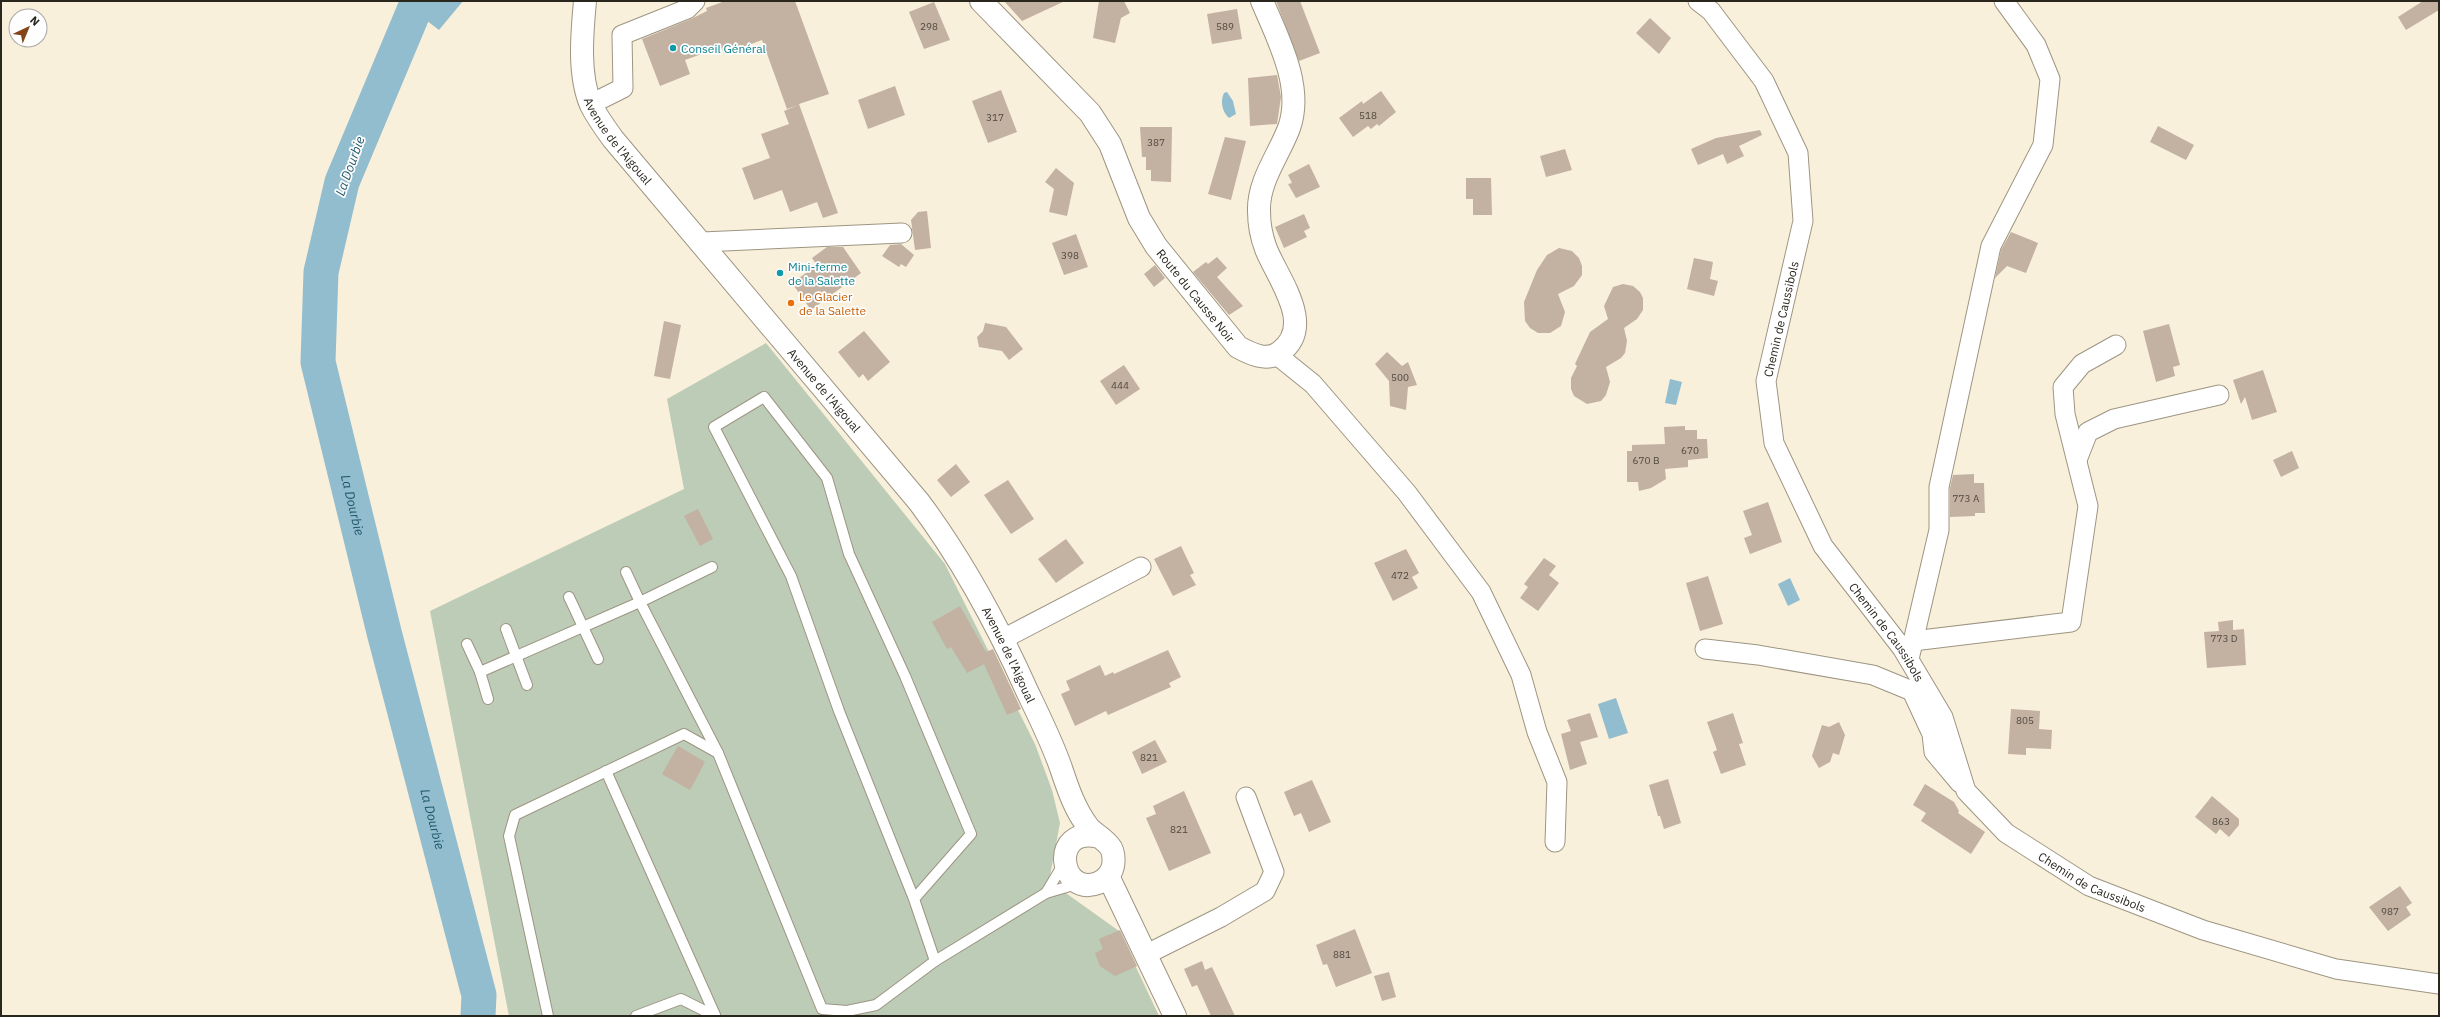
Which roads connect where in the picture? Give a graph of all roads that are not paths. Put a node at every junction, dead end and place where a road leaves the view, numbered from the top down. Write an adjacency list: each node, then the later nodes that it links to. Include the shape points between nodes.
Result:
1 (585, 1): 7 (main road, Avenue de l'Aigoual, via 583,66)
2 (695, 1): 7 (street, via 687,9 622,35 623,88)
3 (981, 1): 11 (main road, Route du Causse Noir, via 1090,113 1110,144 1139,218 1156,246 1233,341 1250,354 1263,357)
4 (1262, 1): 11 (main road, via 1292,86 1294,108 1288,129 1263,185 1259,208 1260,229 1266,248 1295,315 1296,333 1290,346)
5 (1698, 1): 27 (street, Chemin de Caussibols, via 1711,11 1764,81 1798,153 1803,221 1766,381 1774,443 1823,546)
6 (2004, 1): 22 (street, via 2036,45 2050,79 2043,145 1991,246 1939,487 1939,530)
7 (591, 104): 9 (main road, Avenue de l'Aigoual, via 612,139)
8 (902, 233): 9 (street)
9 (702, 242): 21 (main road, Avenue de l'Aigoual, via 920,502 956,553)
10 (2116, 345): 13 (street, via 2082,364 2063,387 2065,414)
11 (1277, 355): 37 (street, via 1312,384 1407,493 1481,592 1521,675 1537,732 1557,782)
12 (2219, 395): 13 (street, via 2114,419 2088,432)
13 (2077, 460): 22 (street, via 2088,506 2071,622)
14 (712, 567): 18 (lane)
15 (1141, 567): 21 (street)
16 (626, 572): 18 (lane)
17 (569, 596): 19 (lane)
18 (640, 602): 19 (lane); 31 (lane)
19 (584, 627): 25 (lane); 26 (lane)
20 (506, 629): 25 (lane)
21 (1003, 639): 34 (main road, Avenue de l'Aigoual, via 1052,745)
22 (1913, 640): 27 (street)
23 (467, 644): 28 (lane)
24 (1705, 649): 33 (street, via 1758,655 1873,675 1912,691 1932,734 1934,752)
25 (516, 657): 28 (lane); 29 (lane)
26 (598, 659)
27 (1908, 659): 33 (street, Chemin de Caussibols, via 1943,717)
28 (480, 672): 30 (lane)
29 (527, 685)
30 (488, 699)
31 (718, 753): 32 (lane, via 684,734); 45 (lane)
32 (606, 772): 46 (lane, via 515,815 509,836); 48 (lane)
33 (1966, 791): 44 (street, Chemin de Caussibols, via 2006,833 2089,886 2203,930 2336,969)
34 (1068, 792): 36 (main road, Avenue de l'Aigoual, via 1084,821); 38 (main road, Avenue de l'Aigoual)
35 (1246, 797): 42 (street, via 1274,872 1265,891 1221,917)
36 (1099, 837): 38 (main road, via 1084,836); 39 (main road, via 1106,841 1114,862)
37 (1555, 842)
38 (1068, 853): 39 (main road, via 1069,875); 40 (lane)
39 (1093, 881): 40 (lane); 42 (main road, via 1123,910)
40 (1046, 893): 43 (lane)
41 (914, 899): 41 (lane, via 839,711 791,576 714,427 764,397 828,478 849,554 905,676 971,834); 43 (lane)
42 (1146, 955): 49 (main road)
43 (935, 961): 45 (lane, via 876,1005 847,1011)
44 (2439, 984)
45 (823, 1012)
46 (548, 1016)
47 (636, 1016): 48 (lane, via 681,999)
48 (715, 1016)
49 (1175, 1016)

